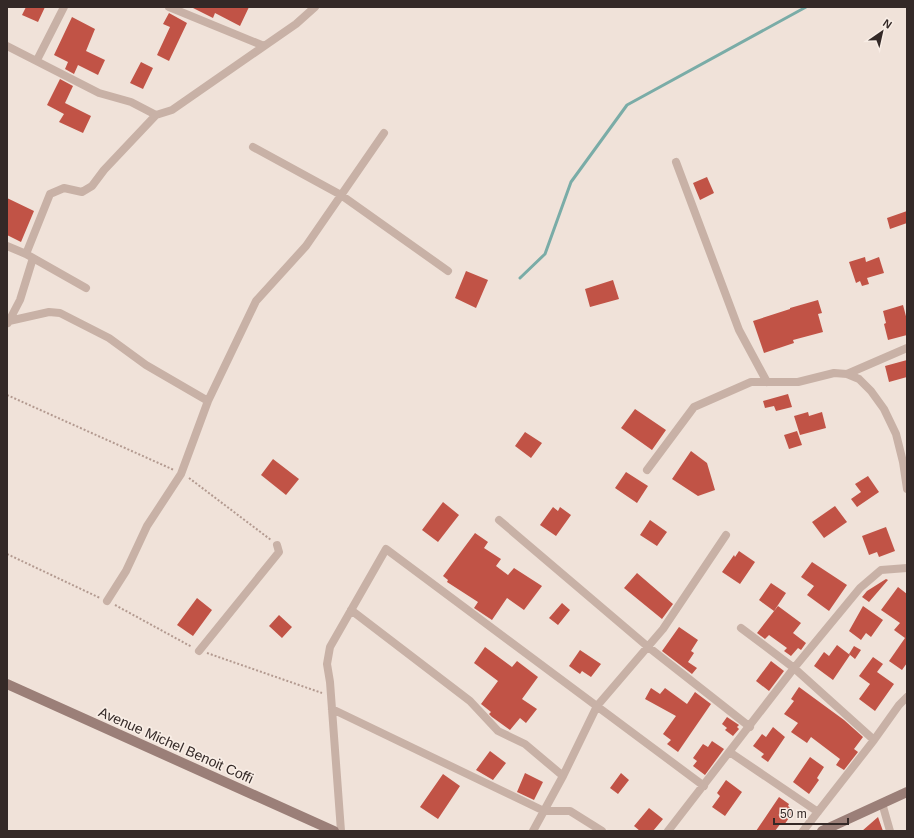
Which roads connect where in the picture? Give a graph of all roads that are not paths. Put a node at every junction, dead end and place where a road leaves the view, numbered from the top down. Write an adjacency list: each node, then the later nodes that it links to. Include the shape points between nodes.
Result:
1 (64, 7): 6 (street)
2 (169, 7): 5 (street)
3 (315, 7): 5 (street)
4 (7, 46): 6 (street)
5 (264, 46): 7 (street, via 172,110)
6 (37, 60): 7 (street, via 99,93 131,102)
7 (156, 115): 13 (street, via 92,186 82,192 64,188 50,194)
8 (384, 133): 11 (street)
9 (253, 147): 11 (street)
10 (676, 162): 19 (street, via 739,330)
11 (341, 195): 14 (street); 20 (street, via 306,246 256,301)
12 (7, 246): 13 (street)
13 (29, 256): 15 (street); 16 (street, via 20,300)
14 (448, 271)
15 (86, 288)
16 (8, 324): 20 (street, via 50,312 60,313 109,338 146,365)
17 (907, 348): 18 (street)
18 (847, 374): 19 (street, via 834,373 798,382); 22 (street, via 859,379 884,409 896,434)
19 (767, 382): 21 (street, via 751,382 694,407)
20 (208, 400): 27 (street, via 182,474 147,526 126,571)
21 (647, 470)
22 (907, 489)
23 (499, 520): 30 (street)
24 (726, 535): 30 (street, via 663,629)
25 (277, 545): 31 (street, via 279,552)
26 (907, 568): 32 (street, via 881,570 860,588)
27 (108, 601)
28 (351, 610): 35 (street, via 386,548); 36 (street, via 330,647 327,664); 40 (street, via 470,701 498,731 525,744)
29 (741, 628): 32 (street)
30 (647, 646): 35 (street); 37 (street)
31 (199, 651)
32 (794, 668): 37 (street); 38 (street)
33 (7, 684): 46 (street, Avenue Michel Benoit Coffi)
34 (907, 697): 38 (street)
35 (597, 706): 40 (street); 41 (street)
36 (332, 709): 44 (street); 47 (street)
37 (750, 727): 39 (street)
38 (874, 740): 45 (street)
39 (731, 753): 41 (street); 45 (street)
40 (563, 776): 44 (street)
41 (704, 786): 50 (street)
42 (907, 792): 43 (street)
43 (882, 803): 52 (street); 53 (street)
44 (544, 811): 48 (street); 49 (street, via 570,811)
45 (818, 812): 51 (street)
46 (334, 831)
47 (341, 831)
48 (533, 831)
49 (602, 831)
50 (668, 831)
51 (804, 831)
52 (822, 831)
53 (890, 831)

